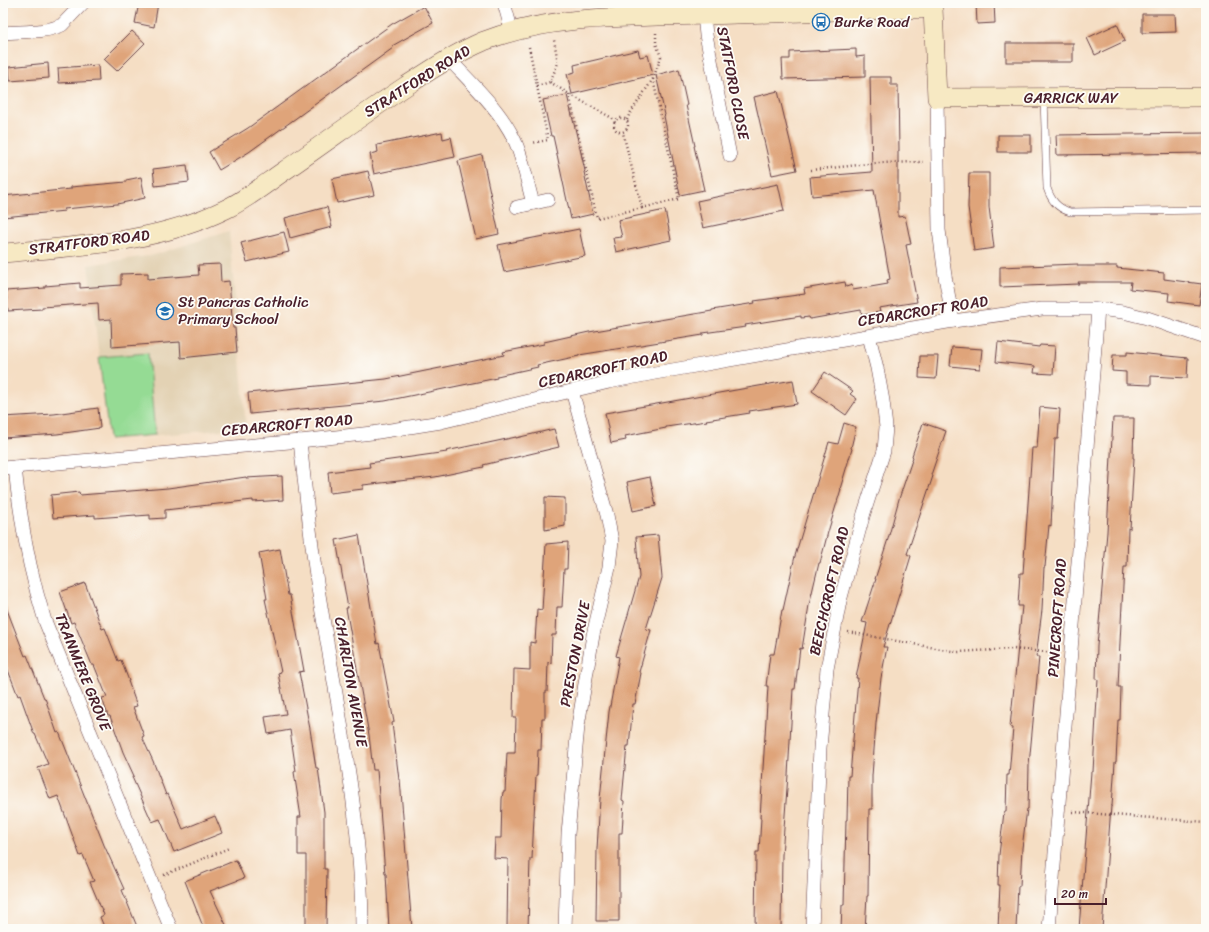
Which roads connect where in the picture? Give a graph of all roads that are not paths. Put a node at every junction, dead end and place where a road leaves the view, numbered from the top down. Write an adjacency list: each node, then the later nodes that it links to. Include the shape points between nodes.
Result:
1 (83, 3): 6 (street, via 62,25 50,29)
2 (504, 3): 5 (street)
3 (933, 5): 4 (street, STRATFORD ROAD); 8 (street)
4 (704, 15): 5 (street, STRATFORD ROAD, via 594,19); 11 (street, STATFORD CLOSE)
5 (517, 31): 7 (street, STRATFORD ROAD)
6 (3, 33)
7 (448, 58): 13 (street, via 504,122 517,146); 16 (street, STRATFORD ROAD, via 227,209 159,233 117,241)
8 (937, 98): 9 (street, GARRICK WAY); 18 (street, via 940,237)
9 (1044, 98): 10 (street, GARRICK WAY); 15 (lane, via 1047,188 1050,197 1062,210)
10 (1206, 98)
11 (730, 156)
12 (548, 200): 13 (street)
13 (533, 203): 14 (street)
14 (517, 207)
15 (1206, 210)
16 (3, 253)
17 (1098, 309): 18 (street, CEDARCROFT ROAD, via 1042,309); 20 (street, CEDARCROFT ROAD, via 1147,318); 28 (street, PINECROFT ROAD)
18 (953, 321): 19 (street, CEDARCROFT ROAD)
19 (869, 336): 21 (street, CEDARCROFT ROAD, via 655,373); 27 (street, BEECHCROFT ROAD, via 883,401 886,427 884,451 840,601 827,669 820,748)
20 (1206, 338)
21 (572, 391): 22 (street, CEDARCROFT ROAD, via 441,422); 26 (street, PRESTON DRIVE, via 612,540 609,568 591,642 578,726 568,834)
22 (300, 441): 23 (street, CEDARCROFT ROAD); 25 (street, CHARLTON AVENUE, via 317,581 348,761 360,875)
23 (9, 468): 24 (street, TRANMERE GROVE, via 43,614)
24 (171, 929)
25 (362, 929)
26 (565, 929)
27 (812, 929)
28 (1049, 929)

